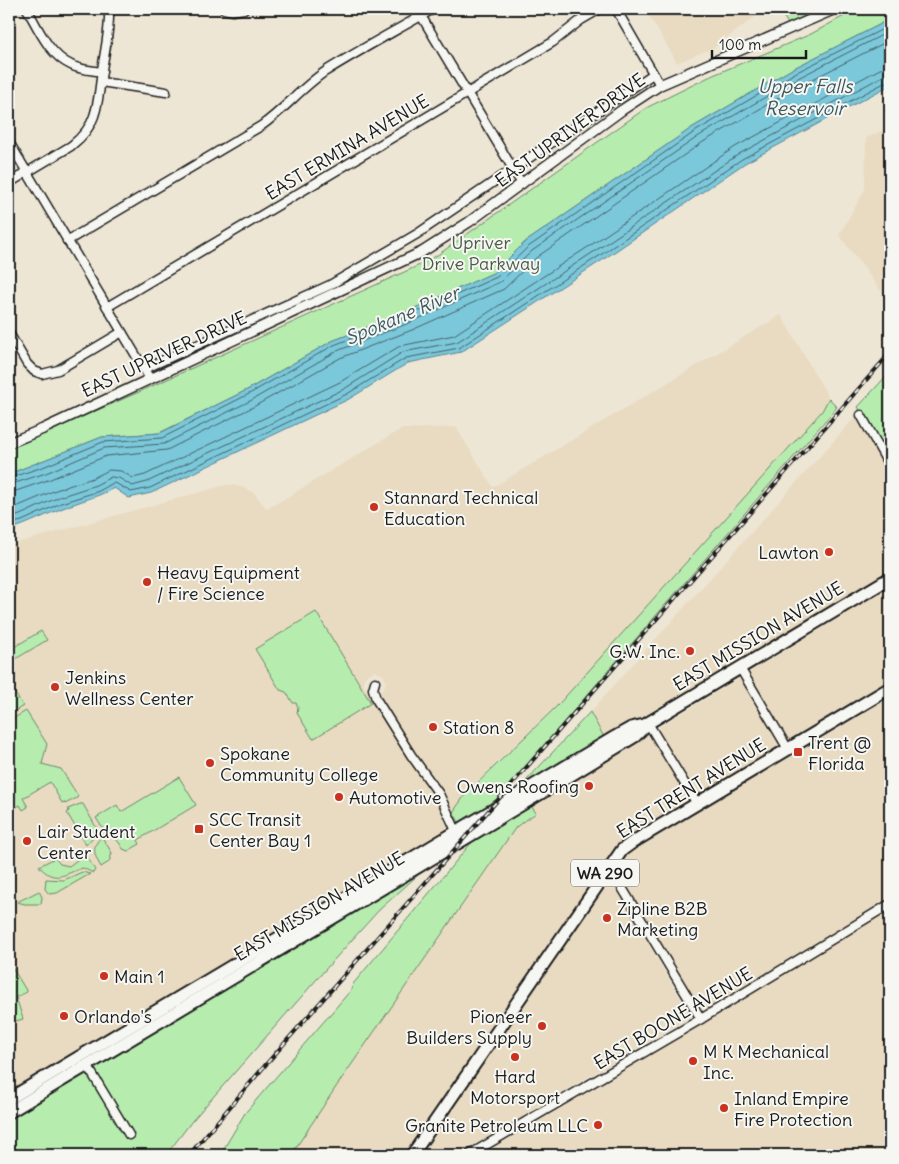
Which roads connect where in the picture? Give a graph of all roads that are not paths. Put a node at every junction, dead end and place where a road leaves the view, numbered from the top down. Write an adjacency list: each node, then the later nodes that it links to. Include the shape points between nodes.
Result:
1 (27, 9): 10 (street, via 58,57 79,69)
2 (109, 9): 10 (street, via 110,24)
3 (244, 9): 8 (street)
4 (433, 9): 9 (street)
5 (600, 9): 15 (street, EAST ERMINA AVENUE, via 553,42)
6 (616, 9): 11 (street)
7 (835, 9): 13 (street, EAST UPRIVER DRIVE)
8 (228, 10)
9 (419, 12): 15 (street); 21 (street, via 325,72 261,126)
10 (102, 72): 12 (street)
11 (653, 74): 13 (street); 17 (street, EAST UPRIVER DRIVE)
12 (101, 82): 14 (street); 18 (street, via 95,116 80,139)
13 (660, 85): 20 (street, EAST UPRIVER DRIVE)
14 (166, 92)
15 (468, 93): 17 (street); 23 (street, EAST ERMINA AVENUE)
16 (9, 142): 18 (street)
17 (513, 168): 20 (street); 22 (street, EAST UPRIVER DRIVE)
18 (27, 173): 19 (street); 21 (street)
19 (9, 183)
20 (522, 184): 22 (street, EAST UPRIVER DRIVE, via 422,252)
21 (67, 241): 23 (street)
22 (332, 290): 26 (street, EAST UPRIVER DRIVE); 27 (street, EAST UPRIVER DRIVE)
23 (107, 308): 24 (street)
24 (122, 332): 25 (street, via 58,370 42,374 27,364); 26 (street)
25 (9, 333)
26 (144, 369): 27 (street)
27 (150, 379): 29 (street, EAST UPRIVER DRIVE)
28 (861, 415): 30 (street)
29 (9, 443)
30 (890, 467)
31 (890, 578): 32 (main road, EAST MISSION AVENUE)
32 (740, 668): 35 (main road, EAST MISSION AVENUE); 36 (street)
33 (375, 682): 38 (street, via 376,698 439,794)
34 (890, 688): 36 (main road, EAST TRENT AVENUE / WA 290)
35 (646, 724): 37 (street); 38 (main road, EAST MISSION AVENUE, via 631,728)
36 (788, 749): 37 (main road, EAST TRENT AVENUE / WA 290)
37 (697, 804): 39 (main road, EAST TRENT AVENUE / WA 290, via 626,846)
38 (459, 836): 42 (main road, EAST MISSION AVENUE); 43 (main road, EAST MISSION AVENUE)
39 (608, 869): 41 (street); 46 (main road, EAST TRENT AVENUE / WA 290)
40 (890, 904): 41 (street, EAST BOONE AVENUE)
41 (701, 1019): 47 (street, EAST BOONE AVENUE)
42 (87, 1065): 44 (main road, EAST MISSION AVENUE); 45 (street)
43 (9, 1099)
44 (9, 1112)
45 (129, 1135)
46 (412, 1155)
47 (469, 1155)

